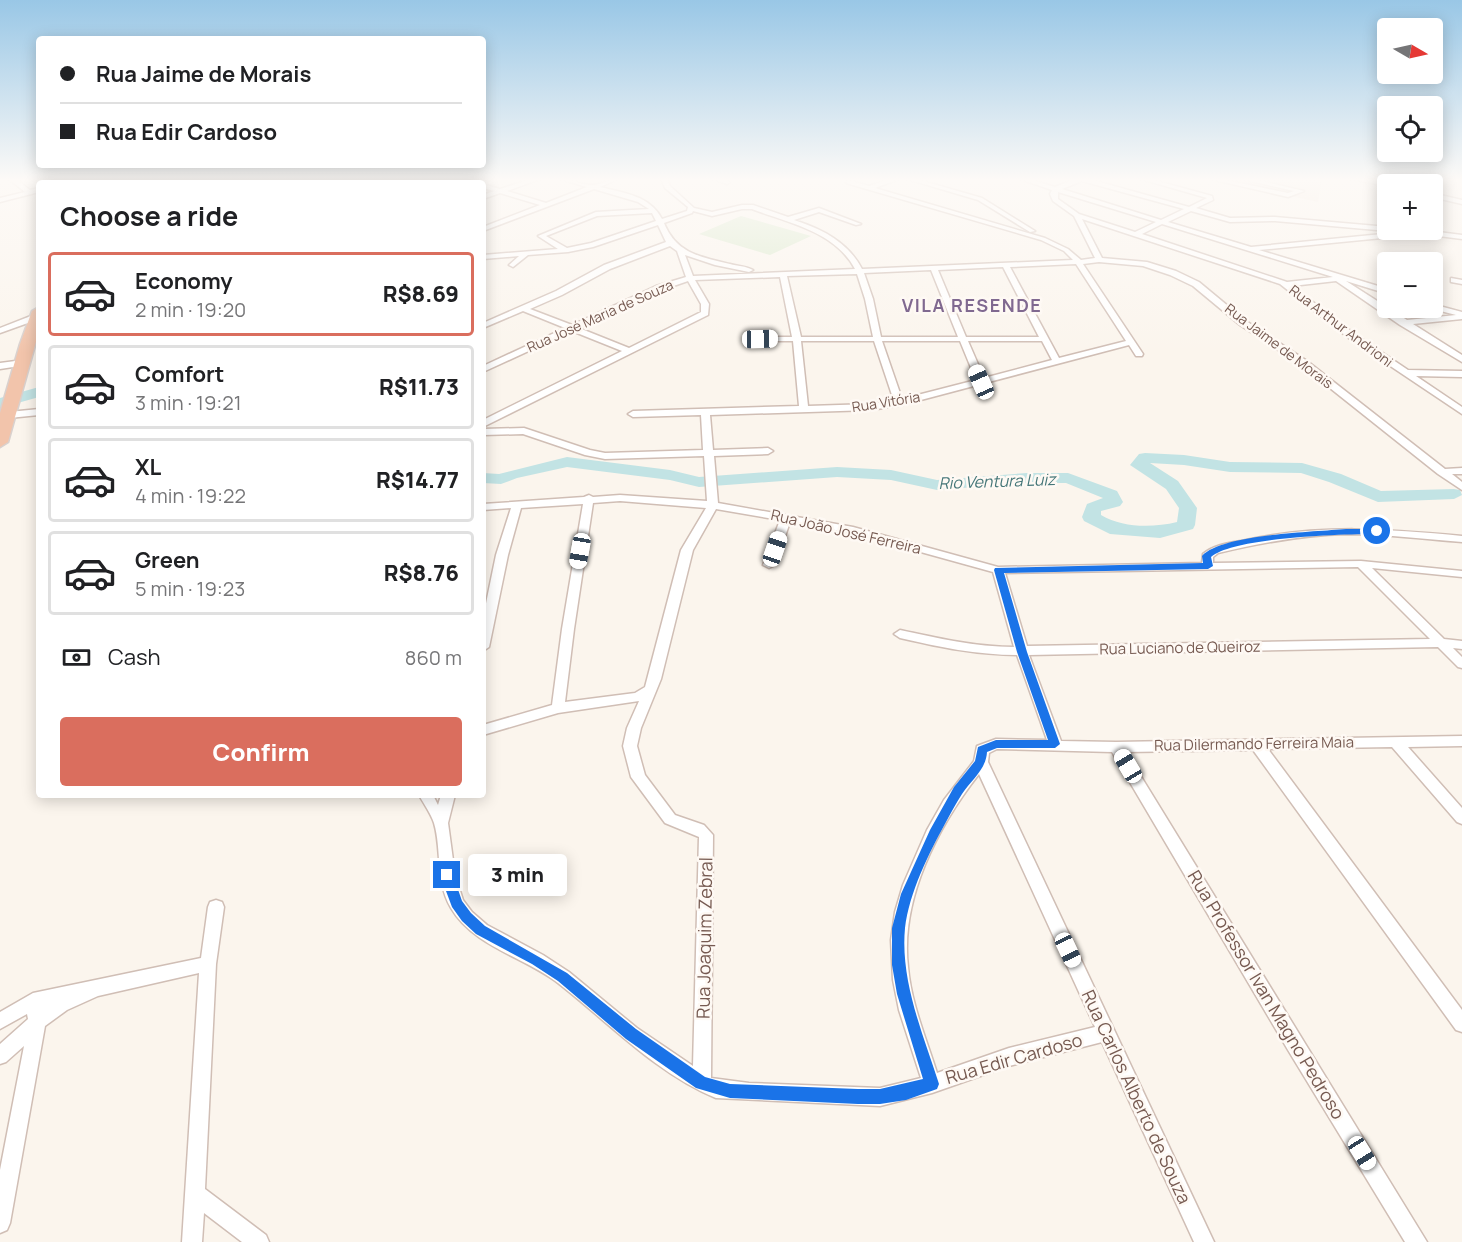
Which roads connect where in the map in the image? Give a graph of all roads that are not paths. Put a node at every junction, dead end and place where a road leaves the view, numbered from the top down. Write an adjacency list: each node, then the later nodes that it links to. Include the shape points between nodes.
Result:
1 (543, 237): 14 (street)
2 (618, 237): 14 (street)
3 (666, 237): 12 (street)
4 (828, 237): 23 (street, via 839,243)
5 (1036, 237): 11 (street)
6 (1040, 237): 11 (street)
7 (1088, 237): 18 (street)
8 (1145, 237): 29 (street, Rua Arthur Andrioni)
9 (1214, 237): 13 (street)
10 (1370, 237): 13 (street)
11 (1043, 239): 19 (street, via 1066,250)
12 (670, 243): 15 (street); 32 (street, via 607,267)
13 (1252, 248): 24 (street)
14 (568, 250): 16 (street)
15 (680, 250): 25 (street); 27 (street)
16 (528, 252): 17 (street); 20 (street)
17 (486, 257)
18 (1099, 260): 19 (street, Rua Jaime de Morais); 72 (street, Rua Jaime de Morais, via 1144,264 1196,284)
19 (1079, 262): 21 (street, Rua José Maria de Souza); 48 (street)
20 (513, 265)
21 (1005, 265): 22 (street, Rua José Maria de Souza); 47 (street)
22 (934, 268): 23 (street, Rua José Maria de Souza); 46 (street)
23 (860, 271): 26 (street, Rua José Maria de Souza); 45 (street)
24 (1324, 272): 28 (street); 30 (street)
25 (766, 273): 26 (street, Rua José Maria de Souza); 27 (street, Rua José Maria de Souza)
26 (783, 274): 44 (street)
27 (690, 278): 41 (street, Rua José Maria de Souza); 49 (street, via 705,304 705,313)
28 (1336, 279): 29 (street); 31 (street)
29 (1287, 284): 56 (street, Rua Arthur Andrioni)
30 (1377, 289)
31 (1374, 303): 39 (street)
32 (524, 309): 40 (street); 41 (street)
33 (1443, 310): 35 (street)
34 (36, 315): 37 (street)
35 (1460, 315): 39 (street)
36 (36, 316): 42 (street)
37 (0, 321)
38 (36, 321): 53 (highway)
39 (1403, 323): 51 (street)
40 (486, 325)
41 (572, 327): 49 (street); 55 (street, Rua José Maria de Souza)
42 (0, 331)
43 (760, 339): 44 (street)
44 (797, 339): 45 (street); 60 (street)
45 (878, 339): 46 (street); 59 (street)
46 (962, 339): 47 (street); 58 (street)
47 (1044, 339): 52 (street)
48 (1131, 342): 50 (street); 52 (street, Rua Vitória)
49 (629, 351): 66 (street)
50 (1139, 354)
51 (1462, 359)
52 (1057, 362): 58 (street, Rua Vitória)
53 (23, 363): 54 (street); 61 (highway)
54 (0, 366)
55 (486, 368)
56 (1403, 373): 57 (street); 62 (street, Rua Arthur Andrioni)
57 (1462, 374)
58 (981, 382): 59 (street, Rua Vitória)
59 (899, 403): 60 (street, Rua Vitória)
60 (804, 410): 64 (street, Rua Vitória)
61 (10, 411): 63 (street); 68 (highway)
62 (1461, 411)
63 (36, 412)
64 (705, 412): 65 (street, Rua Vitória); 70 (street)
65 (633, 414)
66 (486, 422)
67 (486, 432): 70 (street, via 524,431 588,453 615,456)
68 (0, 442)
69 (768, 451): 70 (street)
70 (709, 453): 76 (street)
71 (1462, 471): 72 (street)
72 (1442, 472): 73 (street, Rua Jaime de Morais)
73 (1462, 487)
74 (589, 498): 75 (street, Rua João José Ferreira); 76 (street, Rua João José Ferreira); 92 (street)
75 (517, 505): 77 (street, Rua João José Ferreira); 85 (street)
76 (713, 505): 78 (street, Rua João José Ferreira); 91 (street, via 687,550)
77 (486, 507)
78 (786, 517): 81 (street); 83 (street, Rua João José Ferreira)
79 (1462, 539): 82 (street, via 1364,531 1275,537 1214,550 1207,556)
80 (1361, 564): 82 (street, Rua João José Ferreira); 84 (street, Rua João José Ferreira); 87 (street)
81 (769, 565)
82 (1208, 566): 83 (street, Rua João José Ferreira)
83 (998, 570): 89 (street)
84 (1462, 574)
85 (486, 633)
86 (900, 634): 89 (street, Rua Luciano de Queiroz, via 976,650)
87 (1441, 643): 88 (street, Rua Luciano de Queiroz); 89 (street, Rua Luciano de Queiroz); 90 (street)
88 (1462, 645)
89 (1022, 652): 96 (street)
90 (1462, 664)
91 (651, 689): 92 (street, via 638,697); 113 (street, Rua Joaquim Zebral, via 631,737 634,768 643,786 670,819 703,831 706,836)
92 (558, 708): 93 (street)
93 (486, 729)
94 (1395, 741): 95 (street, Rua Dilermando Ferreira Maia); 97 (street, Rua Dilermando Ferreira Maia); 102 (street)
95 (1462, 741)
96 (1055, 744): 98 (street, Rua Dilermando Ferreira Maia); 99 (street, Rua Dilermando Ferreira Maia, via 996,744 982,750)
97 (1257, 745): 98 (street, Rua Dilermando Ferreira Maia); 110 (street)
98 (1116, 747): 120 (street, Rua Professor Ivan Magno Pedroso)
99 (980, 759): 111 (street, Rua Carlos Alberto de Souza); 114 (street, via 936,830 907,894 899,928 904,994)
100 (428, 798): 103 (street)
101 (447, 798): 103 (street)
102 (1462, 818)
103 (441, 823): 113 (street, Rua Edir Cardoso, via 447,875 456,903 466,917 499,941 563,977 631,1034)
104 (216, 908): 105 (street)
105 (208, 964): 106 (street); 115 (street)
106 (96, 989): 107 (street); 109 (street, via 61,1004)
107 (33, 1001): 108 (street); 109 (street)
108 (0, 1021)
109 (37, 1022): 112 (street); 116 (street)
110 (1462, 1024)
111 (1106, 1033): 114 (street, Rua Edir Cardoso, via 1009,1057); 119 (street, Rua Carlos Alberto de Souza)
112 (0, 1056)
113 (702, 1083): 114 (street, Rua Edir Cardoso, via 730,1091 858,1097 880,1097)
114 (932, 1084)
115 (196, 1195): 117 (street); 118 (street)
116 (0, 1223)
117 (192, 1242)
118 (259, 1242)
119 (1204, 1242)
120 (1417, 1242)

